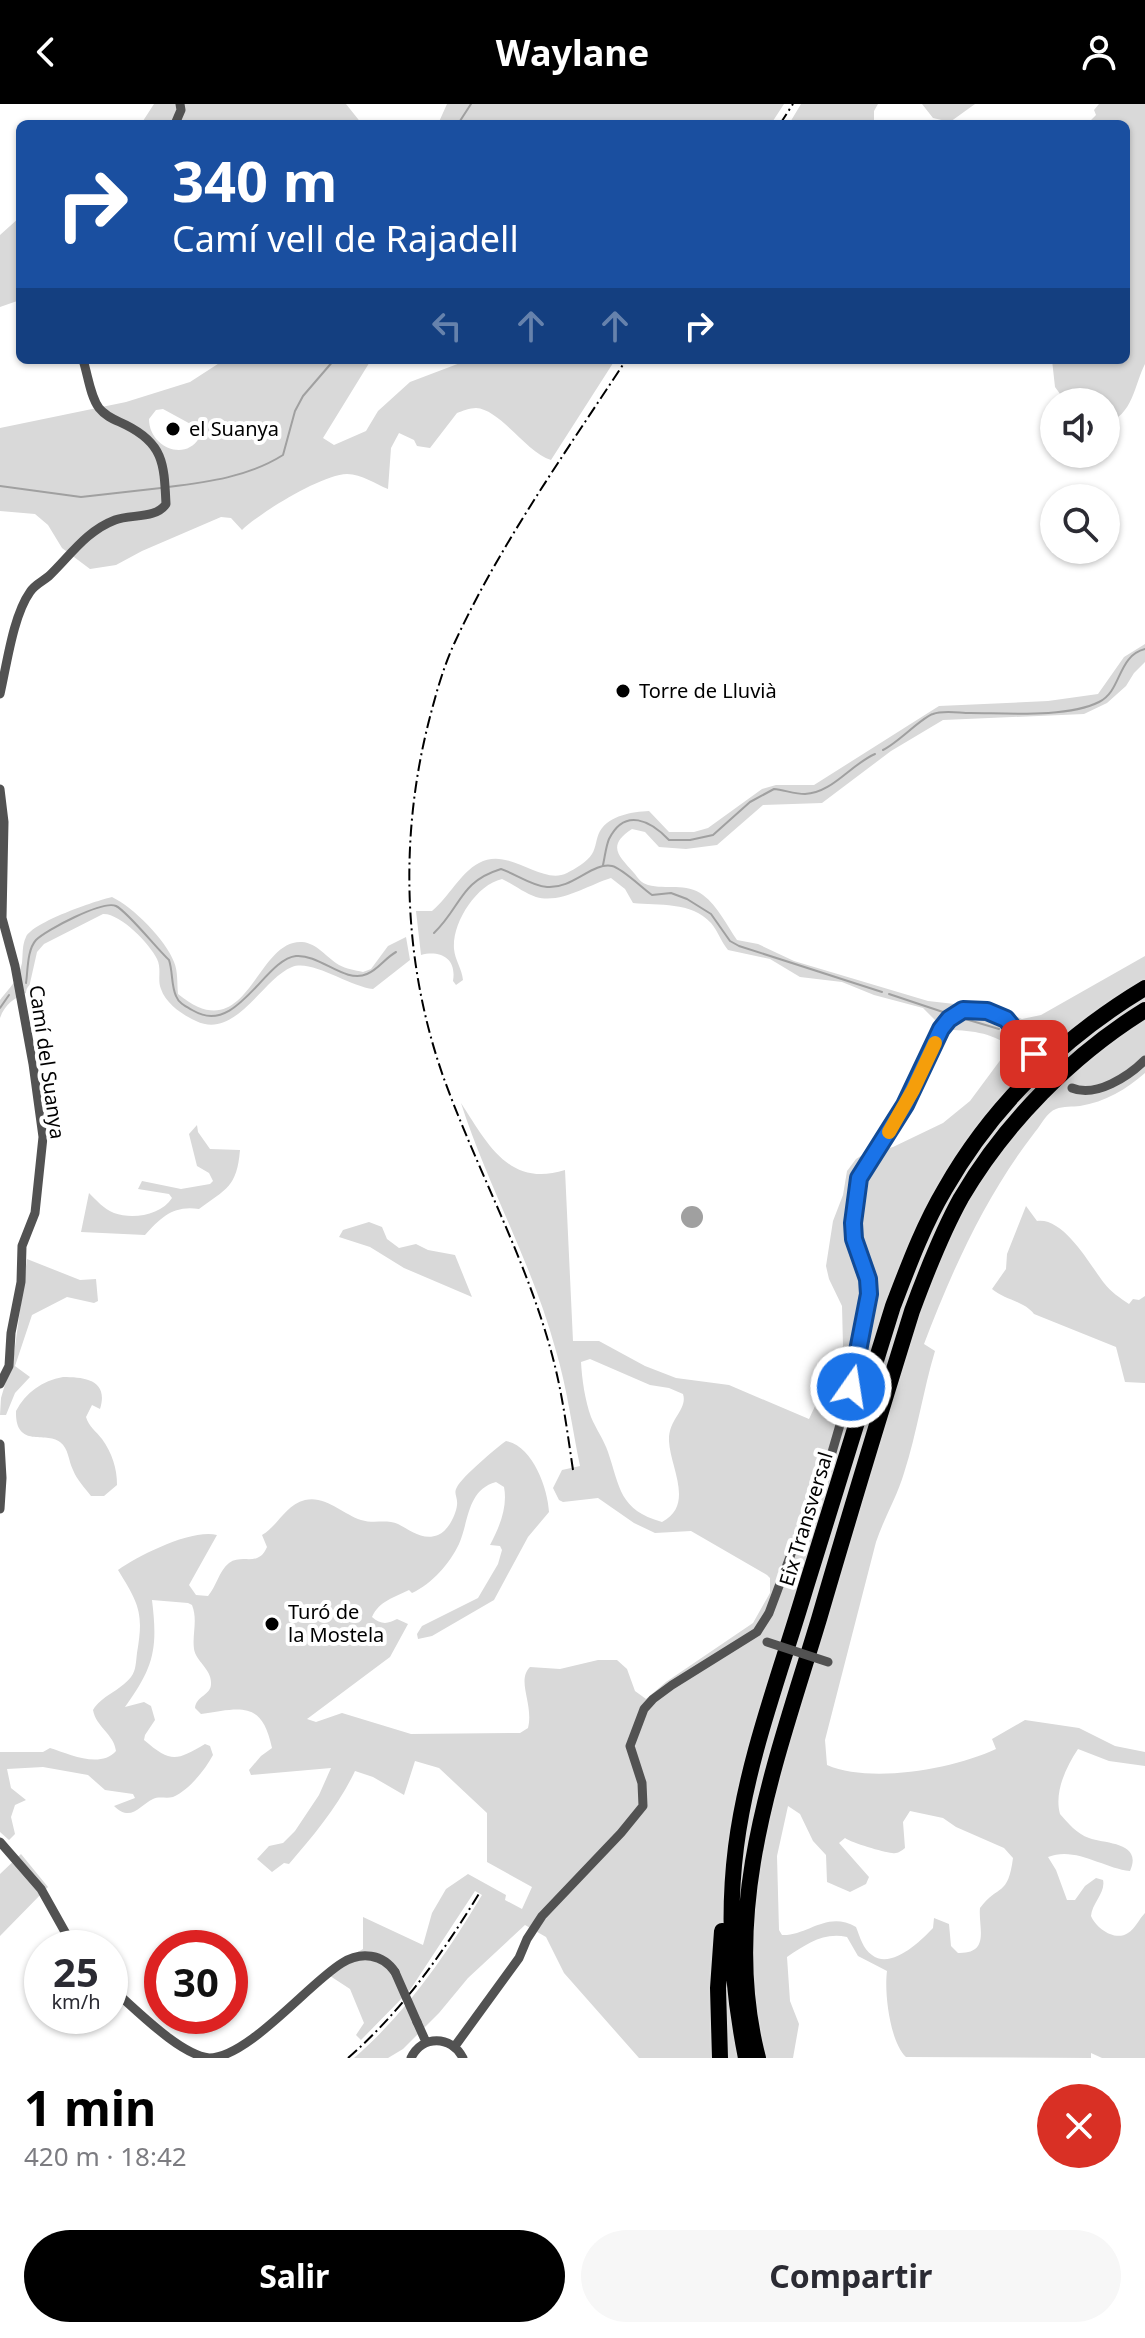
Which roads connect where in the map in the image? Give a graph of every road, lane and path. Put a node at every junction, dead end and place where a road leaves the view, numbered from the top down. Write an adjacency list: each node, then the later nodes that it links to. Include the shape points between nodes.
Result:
1 (84, 364): 2 (street, via 97,405 106,416 153,443 166,504 154,513 117,519 91,532 30,590)
2 (0, 694)
3 (0, 789): 4 (street, Camí del Suanya)
4 (1, 865): 10 (street, Camí del Suanya, via 2,918 31,1049 43,1137 35,1213 22,1246 9,1366)
5 (1145, 988): 16 (highway, Eix Transversal, via 1060,1049 1020,1088 945,1188 917,1244 893,1306 765,1722)
6 (1145, 1010): 18 (highway, Eix Transversal, via 1035,1100 961,1198 935,1250 868,1450 761,1814 747,1894)
7 (1034, 1054): 13 (street, via 1000,1016 974,1009 959,1012 941,1029 905,1105 860,1174 853,1223 868,1279 862,1341 828,1466 769,1613)
8 (1145, 1060): 9 (street, via 1107,1085 1080,1092)
9 (1072, 1088)
10 (0, 1384)
11 (0, 1444): 12 (street)
12 (0, 1509)
13 (755, 1634): 14 (street, bridge); 21 (street, via 672,1685 644,1709 630,1746 643,1806 542,1916 519,1958)
14 (832, 1664)
15 (0, 1842): 17 (street, via 41,1889)
16 (736, 1847): 24 (highway, via 726,1883 718,1988); 25 (highway, Eix Transversal, via 731,1939)
17 (64, 1930)
18 (744, 1975): 26 (highway, Eix Transversal); 27 (highway)
19 (128, 2002): 20 (street, bridge, via 188,2050 207,2058 223,2057 260,2035 343,1962 379,1957 395,1972)
20 (426, 2042): 21 (street, via 441,2040); 22 (street)
21 (455, 2046): 23 (street)
22 (411, 2058)
23 (463, 2058)
24 (720, 2058)
25 (746, 2058)
26 (758, 2058)
27 (767, 2058)

